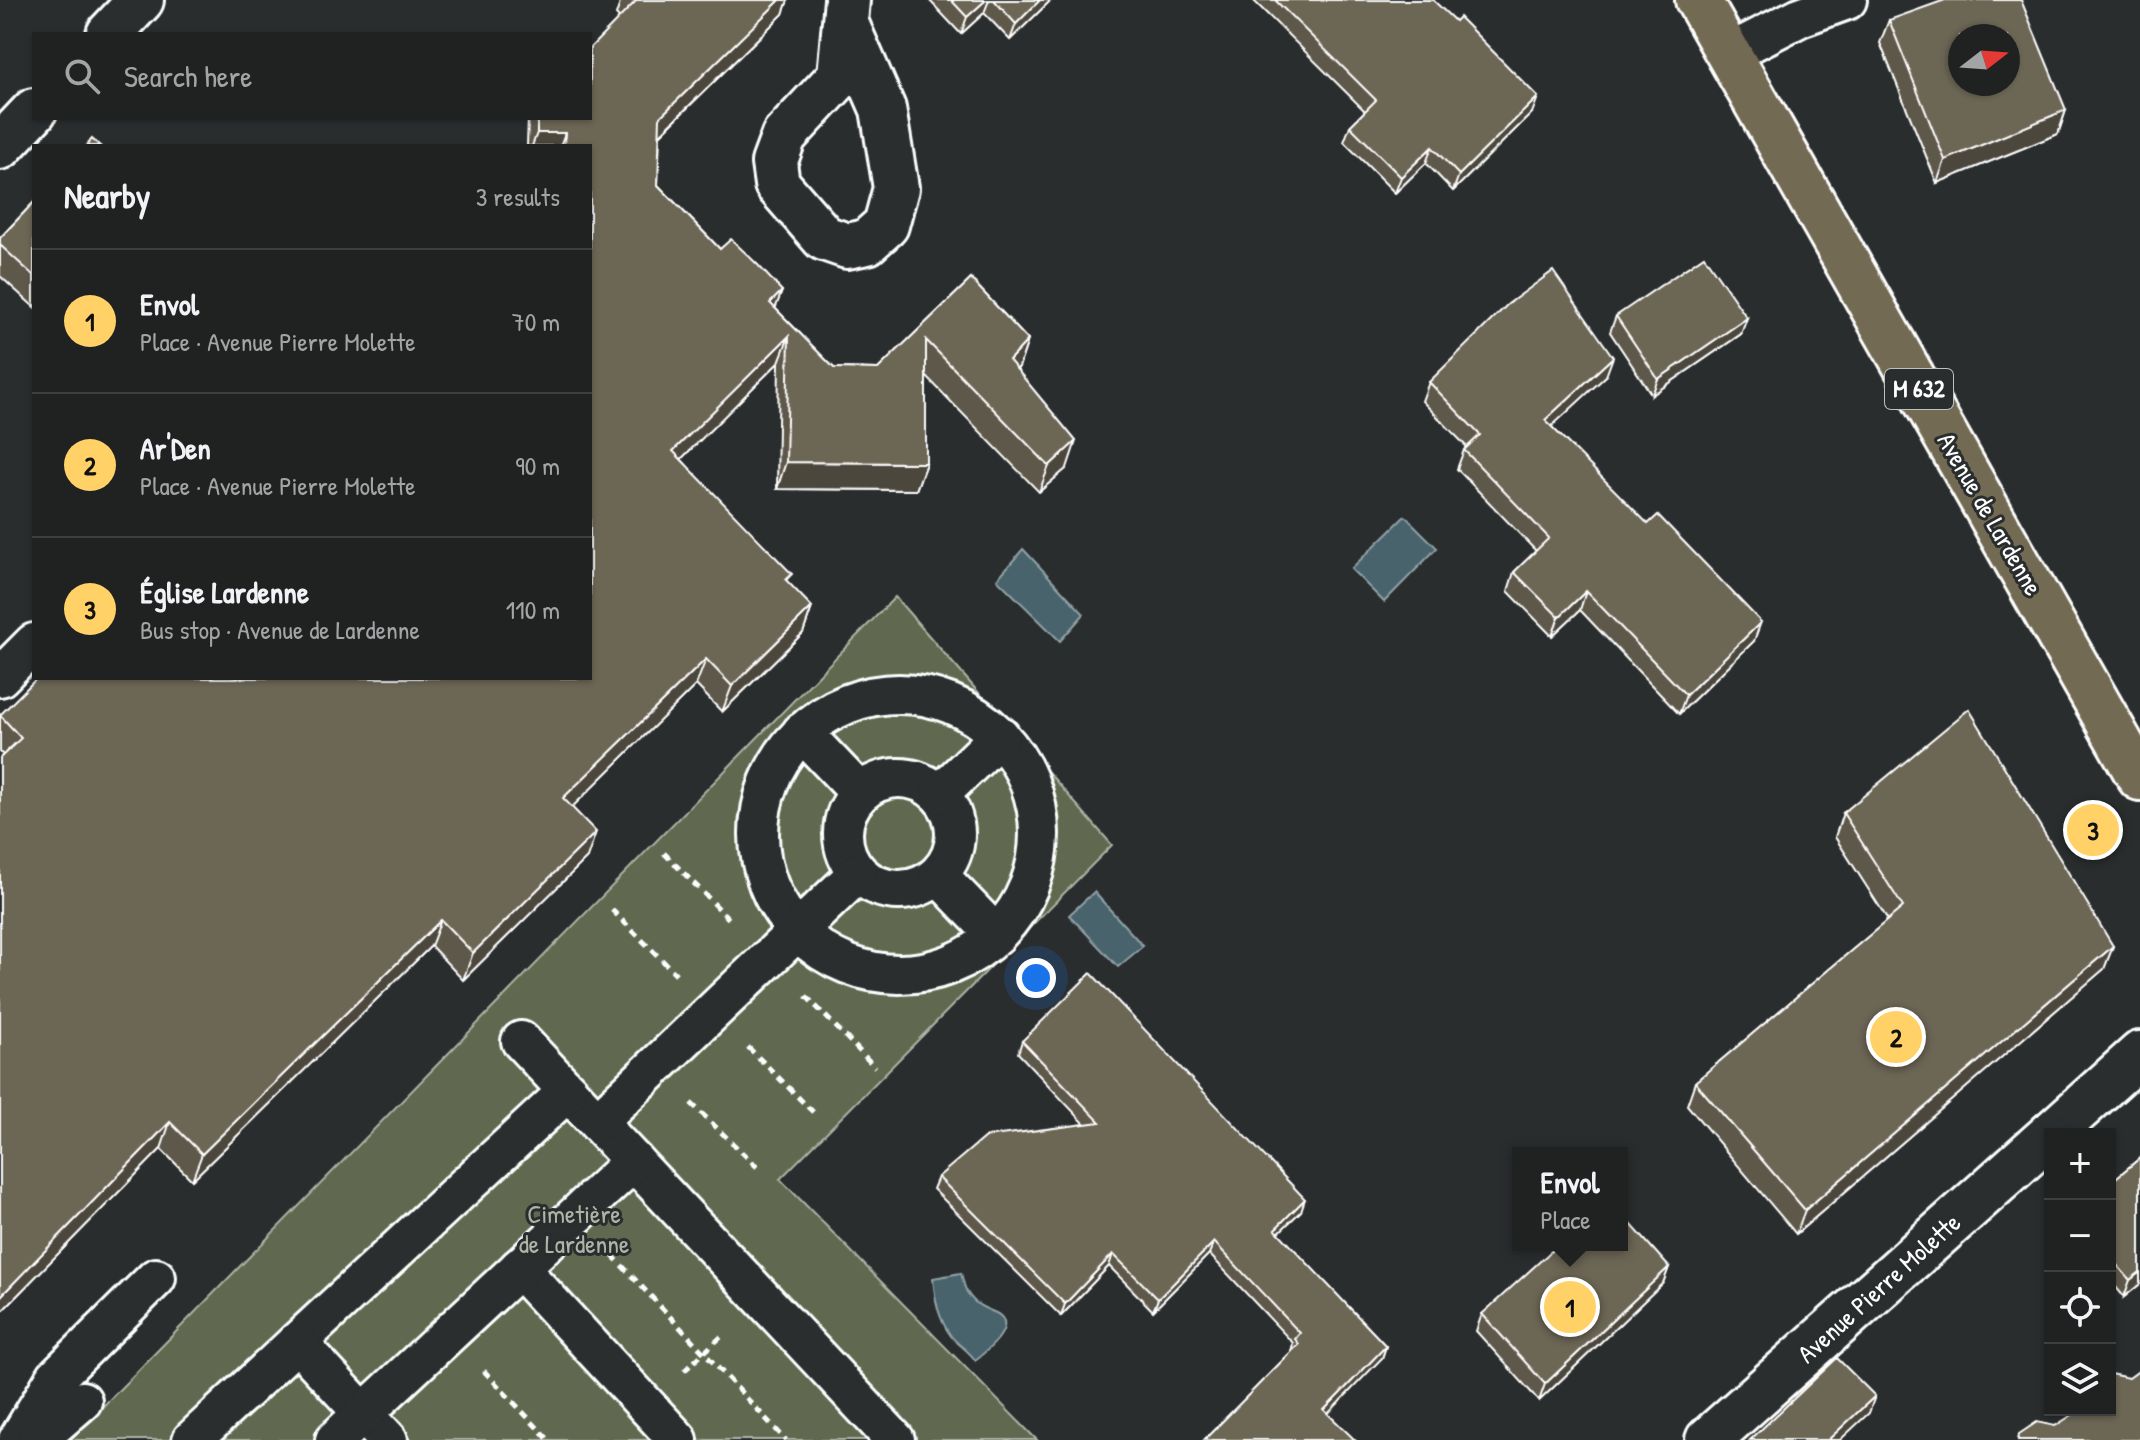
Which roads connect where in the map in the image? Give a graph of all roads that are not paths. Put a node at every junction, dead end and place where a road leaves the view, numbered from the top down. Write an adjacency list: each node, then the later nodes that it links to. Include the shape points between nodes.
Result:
1 (141, 0): 4 (street)
2 (1698, 0): 5 (main road, Avenue de Lardenne / M 632)
3 (1847, 0): 5 (lane)
4 (111, 32)
5 (1728, 54): 12 (main road, Avenue de Lardenne / M 632)
6 (32, 113): 7 (street)
7 (0, 147)
8 (32, 645): 9 (lane)
9 (0, 677)
10 (802, 732): 11 (lane, via 831,710 865,697 902,693 938,699 972,714); 13 (lane); 17 (lane, via 779,761 765,794 759,831 763,867 776,901)
11 (1000, 736): 14 (lane); 18 (lane, via 1022,766 1035,800 1040,837 1024,896)
12 (2140, 778)
13 (860, 793): 14 (lane, via 871,784 901,776); 15 (lane, via 850,804 843,832 849,861)
14 (940, 794): 16 (lane, via 949,806 956,835 948,863)
15 (858, 873): 16 (lane, via 898,891 927,884); 17 (lane)
16 (938, 875): 18 (lane)
17 (798, 931): 18 (lane, via 827,954 860,969 896,974 933,970 967,957); 22 (lane)
18 (996, 935)
19 (521, 1041): 21 (lane)
20 (2140, 1054): 23 (street, Avenue Pierre Molette)
21 (568, 1091): 22 (lane); 28 (lane)
22 (597, 1122): 25 (lane)
23 (2058, 1128)
24 (2044, 1140): 37 (street, Avenue Pierre Molette)
25 (634, 1161): 26 (lane); 36 (lane)
26 (519, 1268): 30 (lane, via 449,1334); 35 (lane)
27 (156, 1278): 31 (lane, via 56,1377)
28 (297, 1342): 30 (lane); 33 (lane)
29 (82, 1401): 32 (lane)
30 (376, 1427): 34 (lane)
31 (18, 1440)
32 (37, 1440)
33 (192, 1440)
34 (335, 1440)
35 (678, 1440)
36 (895, 1440)
37 (1708, 1440)

